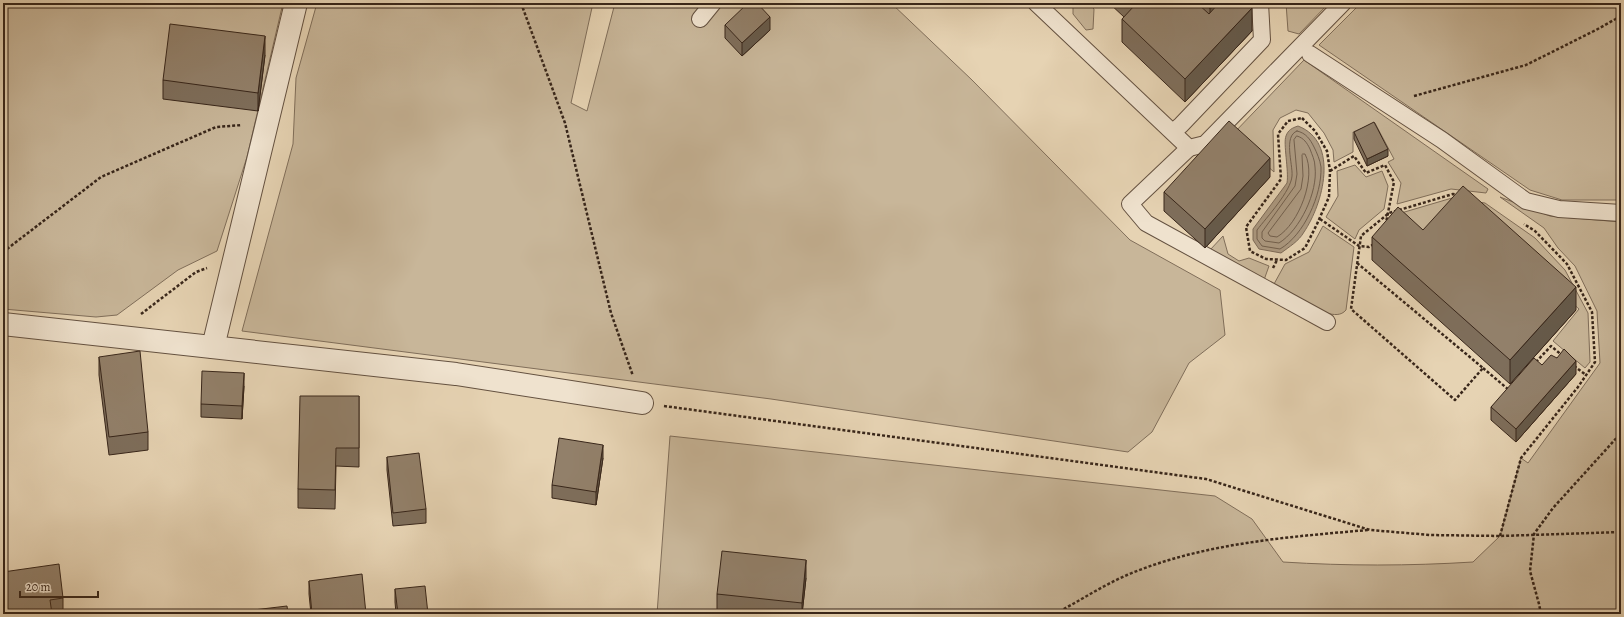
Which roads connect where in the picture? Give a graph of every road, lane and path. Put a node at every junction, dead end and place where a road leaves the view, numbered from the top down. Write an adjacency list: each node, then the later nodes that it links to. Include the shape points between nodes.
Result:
1 (296, 3): 11 (street)
2 (521, 3): 34 (path, via 564,123 611,313)
3 (713, 3): 8 (lane)
4 (1036, 3): 12 (lane)
5 (1260, 3): 12 (lane, via 1262,40)
6 (1343, 3): 13 (lane, via 1205,144)
7 (1621, 16): 10 (path, via 1526,65)
8 (700, 19)
9 (1310, 54): 10 (lane)
10 (1387, 104): 17 (lane, via 1526,201 1559,209)
11 (266, 124): 23 (path, via 216,127 101,177); 24 (street)
12 (1172, 132): 13 (lane)
13 (1189, 148): 26 (lane, via 1130,204 1146,223)
14 (1330, 171): 16 (path, via 1354,156 1366,173 1385,165 1394,182); 18 (path, via 1329,197); 18 (path, via 1327,150 1315,131 1302,118 1288,121 1278,134 1281,179 1246,227 1250,251 1266,260 1286,260 1305,248)
15 (1460, 195): 16 (path, via 1453,194)
16 (1389, 213): 20 (path); 22 (path, via 1361,236)
17 (1621, 213)
18 (1320, 219): 22 (path)
19 (1522, 223): 32 (path, via 1535,231 1567,264 1592,312 1595,362)
20 (1385, 226)
21 (1375, 243): 22 (path, via 1369,247)
22 (1360, 246): 25 (path)
23 (3, 252)
24 (233, 258): 28 (path, via 196,272); 29 (street)
25 (1358, 262): 31 (path); 31 (path, via 1351,309 1455,400)
26 (1327, 322)
27 (3, 324): 28 (street)
28 (112, 336): 29 (street)
29 (213, 347): 34 (street, via 456,374)
30 (1536, 363): 32 (path, via 1551,346)
31 (1483, 368): 33 (path)
32 (1586, 376): 39 (path, via 1521,458)
33 (1510, 390)
34 (642, 403): 36 (path, via 1206,479)
35 (1621, 433): 38 (path, via 1553,508)
36 (1370, 530): 39 (path, via 1430,535); 40 (path, via 1278,538 1182,556 1127,576)
37 (1621, 532): 38 (path)
38 (1534, 534): 39 (path); 41 (path, via 1530,571)
39 (1500, 536)
40 (1055, 614)
41 (1541, 614)

